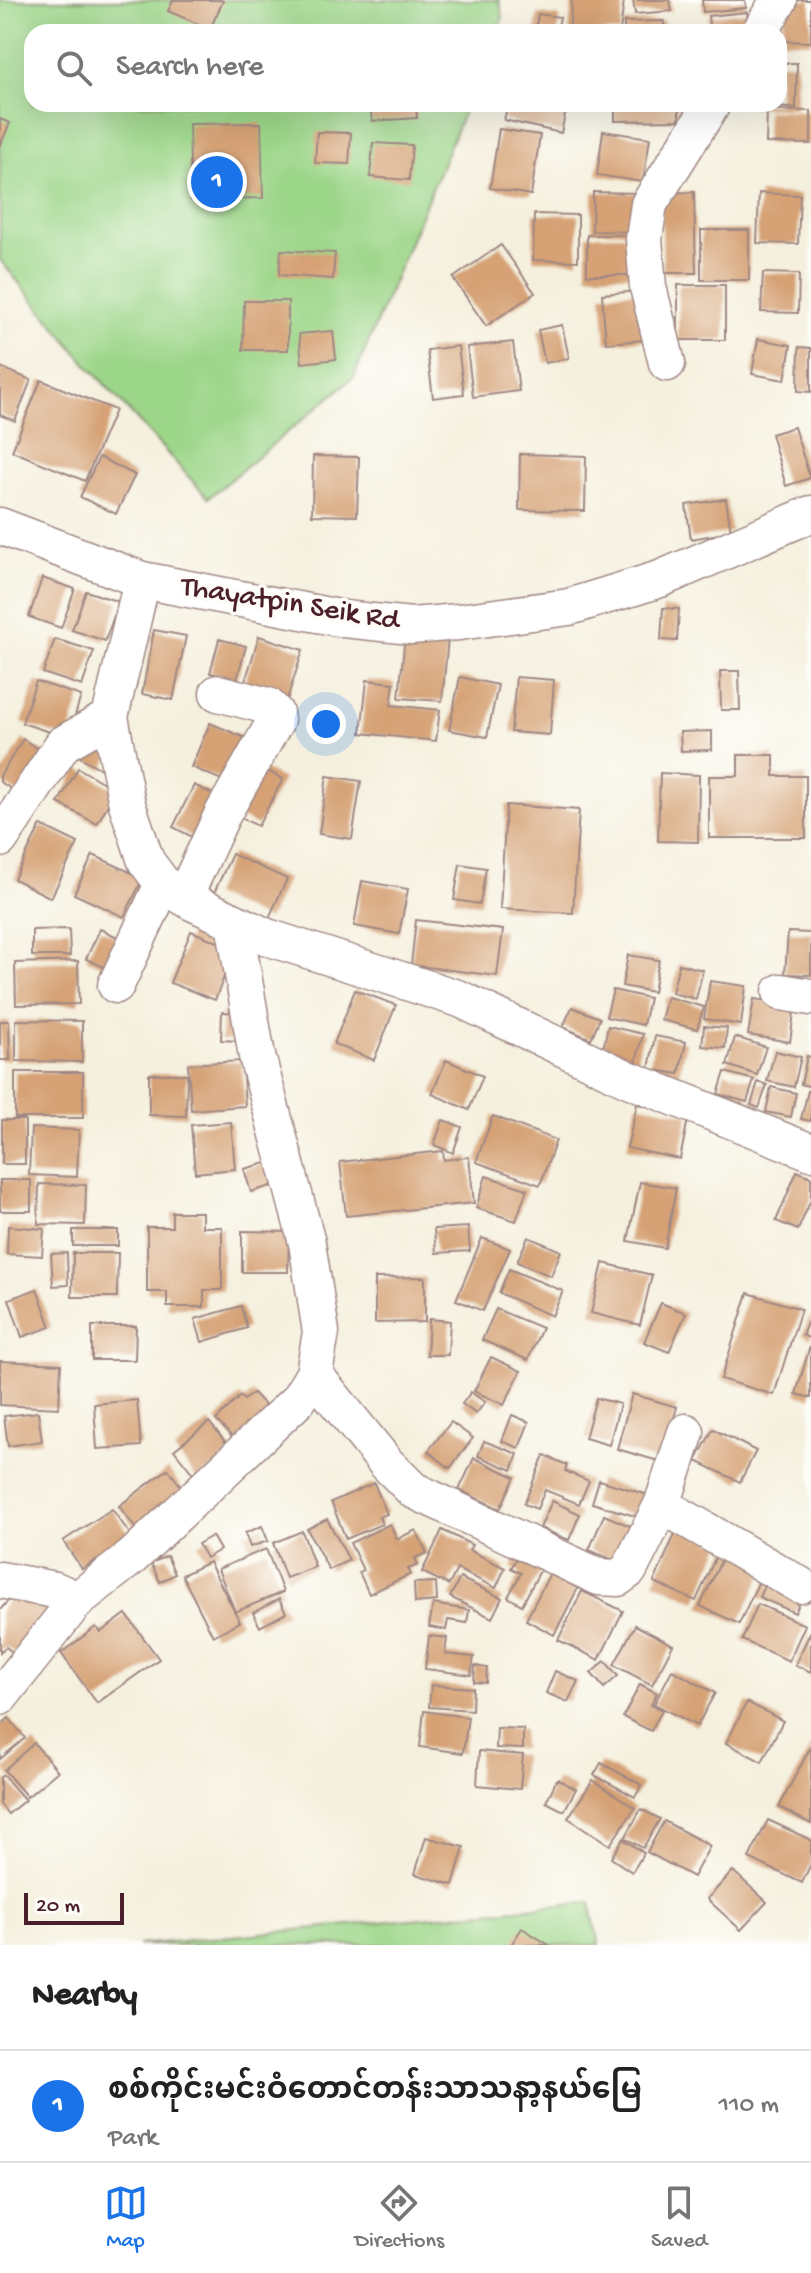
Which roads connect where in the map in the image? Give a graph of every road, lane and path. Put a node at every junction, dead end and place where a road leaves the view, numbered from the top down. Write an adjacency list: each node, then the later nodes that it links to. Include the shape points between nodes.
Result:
1 (779, 0): 2 (street)
2 (765, 24)
3 (707, 112): 4 (street, via 649,204 644,239 648,287)
4 (667, 363)
5 (804, 522): 7 (street, Thayatpin Seik Rd, via 660,579 569,607 459,622 411,626 344,619)
6 (0, 526): 7 (street, Thayatpin Seik Rd)
7 (142, 580): 9 (street)
8 (218, 693): 11 (street, via 268,706 276,720)
9 (110, 717): 10 (street, via 63,744); 11 (street, via 127,804 146,861)
10 (0, 839)
11 (173, 890): 12 (street); 13 (street)
12 (234, 922): 14 (street, via 460,999 628,1079); 15 (street, via 257,1056 307,1243 321,1332)
13 (116, 985)
14 (811, 1152)
15 (314, 1374): 17 (street, via 413,1490 599,1577 618,1578 629,1570); 20 (street, via 298,1400 132,1557)
16 (686, 1432): 17 (street)
17 (662, 1505): 19 (street)
18 (0, 1580): 20 (street, via 55,1590)
19 (800, 1585)
20 (77, 1600): 21 (street)
21 (0, 1697)

